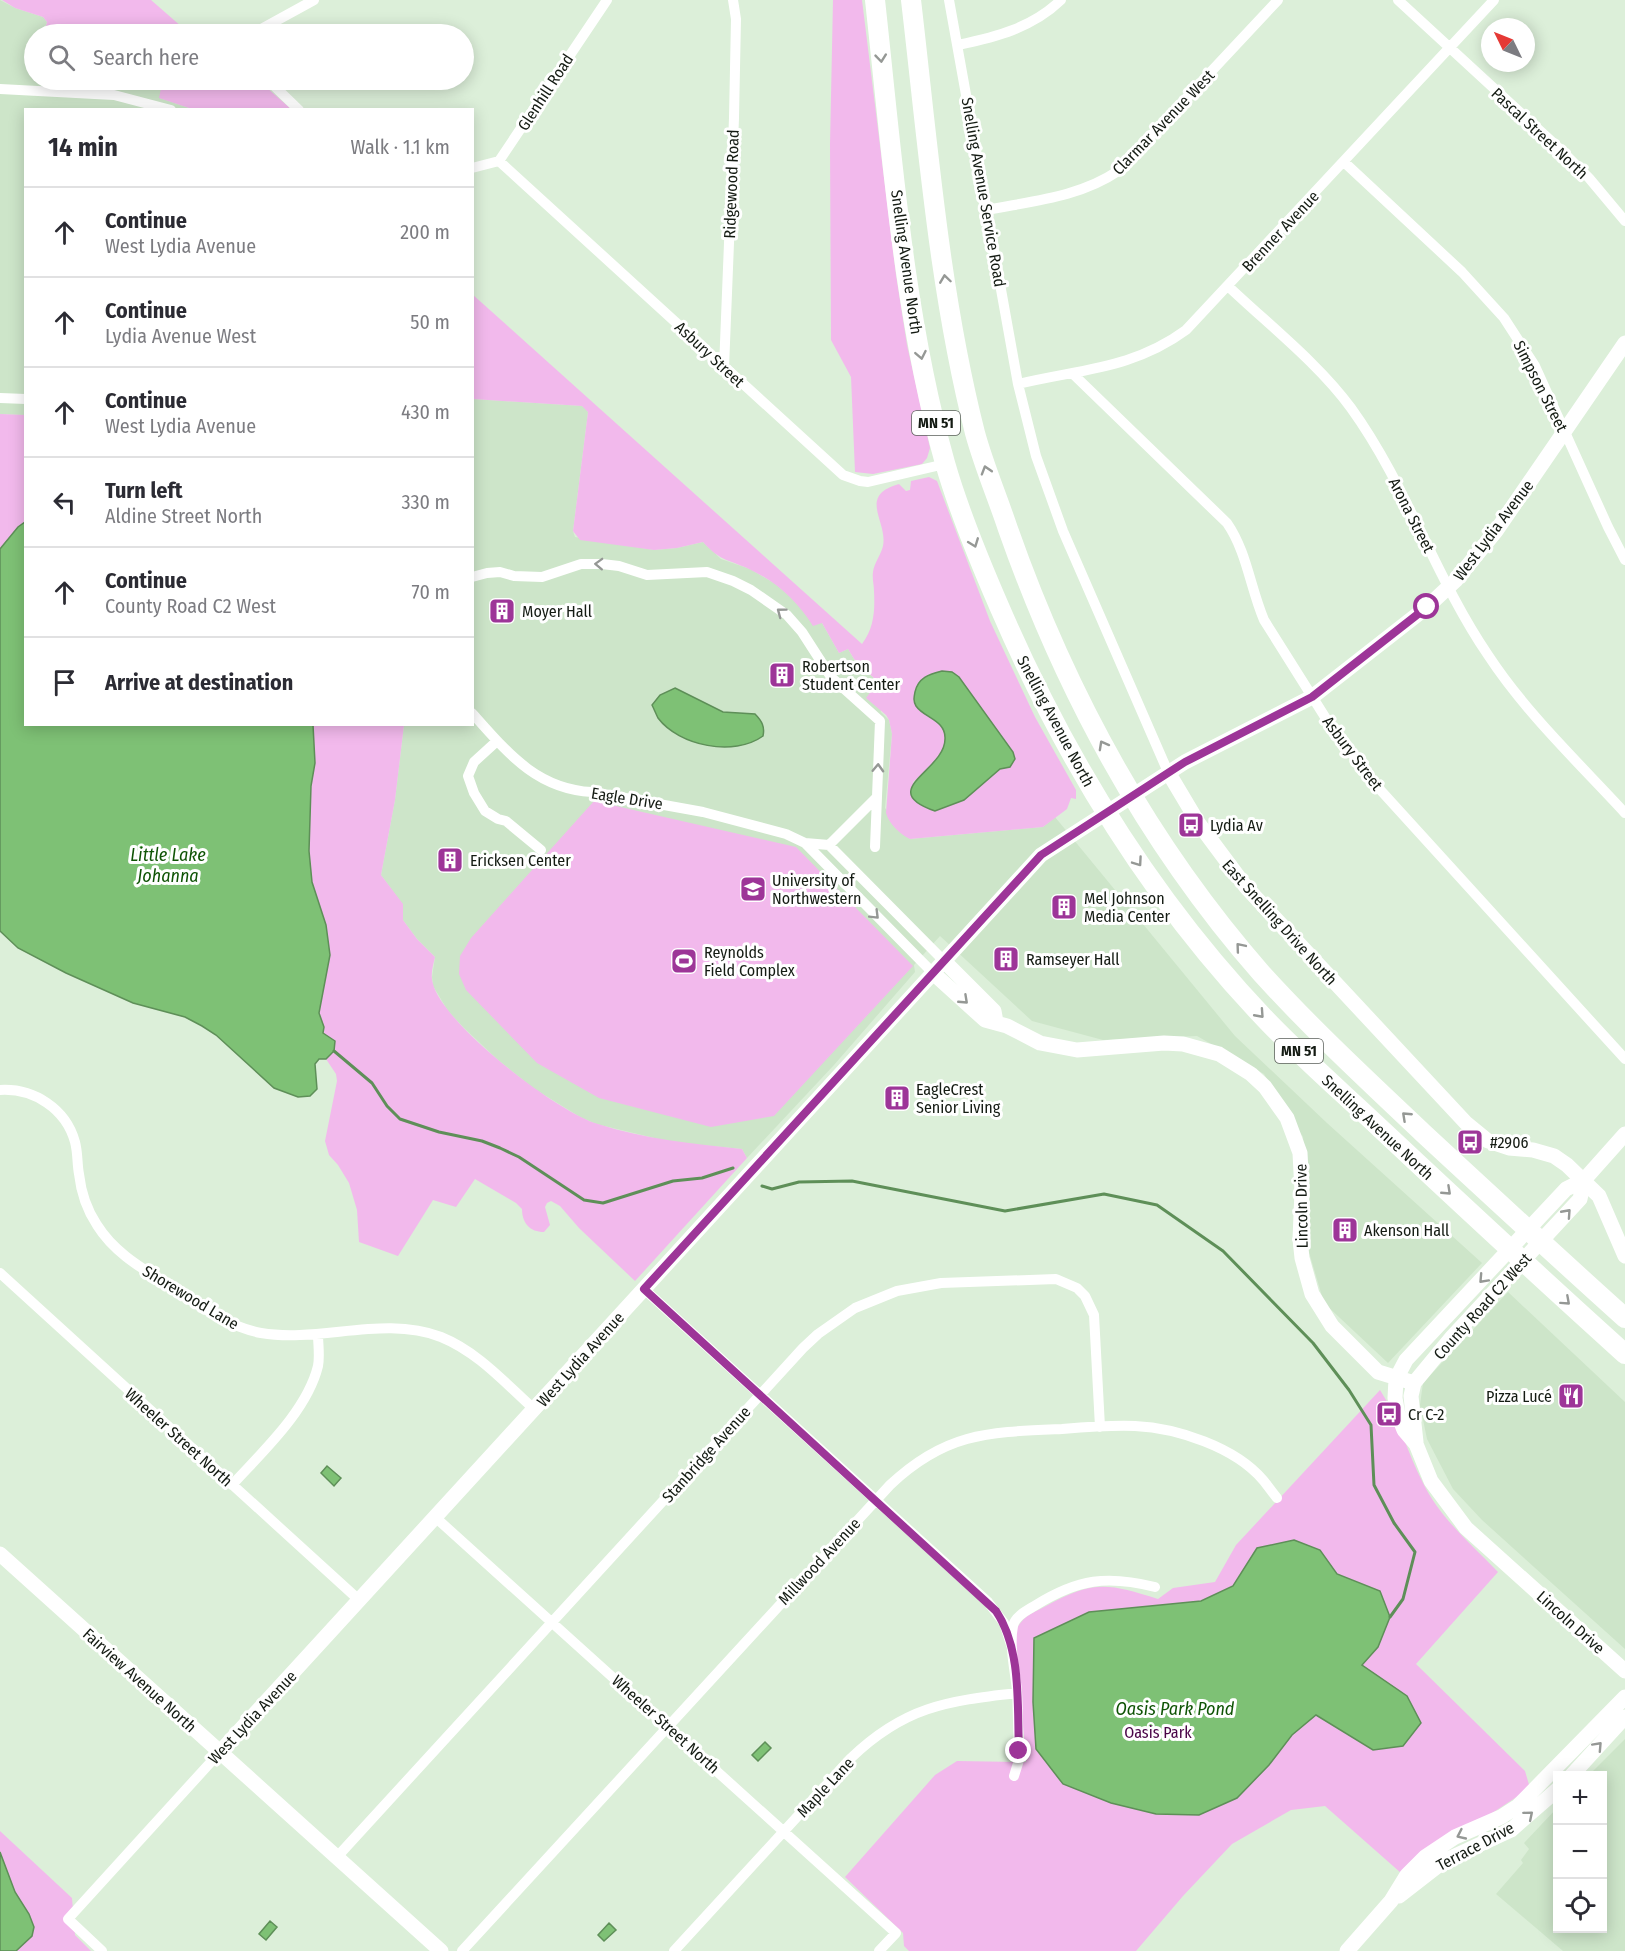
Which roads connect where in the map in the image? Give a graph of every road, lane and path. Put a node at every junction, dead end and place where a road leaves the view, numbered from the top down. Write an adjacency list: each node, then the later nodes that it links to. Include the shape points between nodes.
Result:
1 (314, 0): 11 (street)
2 (607, 0): 18 (street, Glenhill Road)
3 (733, 0): 25 (street, Ridgewood Road, via 734,118)
4 (875, 0): 31 (highway, Snelling Avenue North / MN 51, one-way to 31, via 912,302)
5 (911, 0): 39 (highway, Snelling Avenue North / MN 51, one-way to 5, via 1078,698 1048,633 976,436 944,277)
6 (948, 0): 12 (street, Snelling Avenue Service Road)
7 (1061, 0): 12 (street, via 1022,27)
8 (1278, 0): 21 (street, Clarmar Avenue West, via 1118,171 1089,188)
9 (1398, 0): 13 (street, Pascal Street North)
10 (1494, 0): 13 (street, Brenner Avenue)
11 (270, 24)
12 (958, 45): 21 (street, Snelling Avenue Service Road)
13 (1449, 48): 19 (street, Brenner Avenue); 22 (street, Pascal Street North, via 1568,158)
14 (0, 89): 16 (street, via 114,94)
15 (278, 90): 17 (street)
16 (164, 108)
17 (297, 108)
18 (499, 161): 20 (street); 25 (street, Asbury Street)
19 (1344, 162): 23 (street, Brenner Avenue); 30 (street, Simpson Street, via 1491,302 1535,366)
20 (474, 167)
21 (987, 210): 27 (street, Snelling Avenue Service Road)
22 (1625, 221)
23 (1228, 286): 26 (street, Brenner Avenue, via 1186,330 1152,352); 34 (street, Arona Street, via 1313,365 1350,406)
24 (1625, 343): 30 (street, West Lydia Avenue)
25 (724, 368): 31 (street, Asbury Street, via 835,469 852,479 868,482)
26 (1072, 373): 27 (street, Brenner Avenue); 35 (street, Asbury Street, via 1227,523 1243,551 1264,620)
27 (1018, 384): 38 (street, East Snelling Drive North, via 1052,503)
28 (0, 398): 29 (street)
29 (24, 399)
30 (1565, 432): 32 (street, Simpson Street); 34 (street, West Lydia Avenue, via 1496,531)
31 (945, 464): 41 (highway, Snelling Avenue North / MN 51, one-way to 41, via 1010,631 1063,738)
32 (1625, 560)
33 (474, 576): 40 (street, one-way to 33, via 880,721 831,676 787,615 751,590 707,572 647,575 602,564 581,564 542,577 500,573)
34 (1449, 587): 35 (street, West Lydia Avenue); 42 (street, Arona Street, via 1471,629 1511,688)
35 (1312, 697): 38 (street, West Lydia Avenue); 50 (street, Asbury Street, via 1374,783)
36 (474, 715): 37 (street, Eagle Drive)
37 (497, 741): 43 (street, Eagle Drive, via 536,776 556,785 702,812 786,834); 46 (street, via 474,762 468,776 474,793 485,811 506,821)
38 (1168, 772): 39 (street, West Lydia Avenue); 53 (street, East Snelling Drive North, via 1199,824 1246,887 1466,1123 1488,1141 1554,1155)
39 (1132, 796): 41 (street, West Lydia Avenue); 54 (highway, Snelling Avenue North / MN 51, one-way to 39, via 1341,1056 1269,981 1204,901)
40 (877, 798): 44 (street); 45 (street)
41 (1106, 813): 47 (street, West Lydia Avenue, via 1041,855); 55 (highway, Snelling Avenue North / MN 51, one-way to 55, via 1171,907 1271,1025)
42 (1625, 813)
43 (805, 843): 44 (street, Eagle Drive); 48 (street, Eagle Drive, one-way to 48)
44 (829, 845): 47 (street)
45 (875, 847)
46 (541, 850)
47 (944, 961): 48 (street, West Lydia Avenue); 49 (street, via 994,1011)
48 (933, 973): 49 (street, Lincoln Drive, one-way to 49, via 985,1020); 58 (street, West Lydia Avenue)
49 (996, 1022): 62 (street, Lincoln Drive, via 1059,1048 1187,1045 1219,1054 1251,1074 1277,1101 1300,1153 1300,1239 1312,1294 1332,1326 1378,1372)
50 (1625, 1059)
51 (0, 1090): 60 (street, Shorewood Lane, via 16,1090 43,1099 63,1117 75,1142 88,1209 106,1239 120,1252 212,1314 242,1328 279,1335)
52 (1625, 1134): 53 (street, County Road C2 West)
53 (1584, 1180): 54 (street, County Road C2 West, via 1580,1199); 56 (street, East Snelling Drive North, via 1599,1196)
54 (1535, 1236): 55 (street, County Road C2 West); 59 (highway, Snelling Avenue North / MN 51)
55 (1516, 1256): 61 (highway, Snelling Avenue North / MN 51, one-way to 61); 62 (street, County Road C2 West, one-way to 62, via 1406,1360); 63 (street, County Road C2 West)
56 (1625, 1256)
57 (0, 1273): 68 (street, Wheeler Street North)
58 (644, 1289): 64 (street); 65 (street, West Lydia Avenue)
59 (1625, 1318)
60 (318, 1334): 65 (street, Shorewood Lane, via 403,1329 440,1337 474,1355); 68 (street, via 318,1365 301,1404)
61 (1625, 1354)
62 (1396, 1379): 63 (street); 67 (street, Lincoln Drive, via 1398,1415)
63 (1414, 1383): 67 (street, via 1411,1396)
64 (760, 1395): 66 (street, Stanbridge Avenue, via 818,1334 874,1298 941,1283 1056,1279 1077,1288 1094,1315); 70 (street); 77 (street, Stanbridge Avenue)
65 (534, 1409): 71 (street, West Lydia Avenue)
66 (1100, 1427): 69 (street, Millwood Avenue, via 1160,1429 1208,1443 1250,1469); 70 (street, Millwood Avenue, via 1002,1432 959,1440 906,1469)
67 (1416, 1444): 79 (street, Lincoln Drive, via 1431,1481 1466,1528)
68 (232, 1485): 74 (street, Wheeler Street North)
69 (1276, 1498)
70 (876, 1500): 75 (street); 83 (street, Millwood Avenue)
71 (435, 1517): 74 (street, West Lydia Avenue); 77 (street, Wheeler Street North)
72 (0, 1554): 84 (street, Fairview Avenue North)
73 (1155, 1587): 76 (street, via 1116,1579 1099,1580 1067,1588)
74 (359, 1600): 84 (street, West Lydia Avenue)
75 (988, 1602): 76 (street, via 1014,1612); 78 (street, via 1004,1623)
76 (1033, 1606): 78 (street, via 1013,1624)
77 (553, 1622): 83 (street, Wheeler Street North); 89 (street, Stanbridge Avenue)
78 (1012, 1647): 80 (street)
79 (1625, 1671)
80 (1017, 1694): 86 (street, via 1019,1760); 88 (street, Maple Lane, via 941,1704 899,1720 851,1758)
81 (1625, 1697): 90 (street, Terrace Drive, one-way to 90, via 1518,1806 1434,1850 1415,1866)
82 (1625, 1717): 85 (street, one-way to 82)
83 (668, 1725): 88 (street, Wheeler Street North); 93 (street, Millwood Avenue)
84 (220, 1752): 89 (street, Fairview Avenue North); 91 (street, West Lydia Avenue, via 68,1919)
85 (1576, 1771)
86 (1014, 1776)
87 (1553, 1792): 90 (street, Terrace Drive, one-way to 87, via 1444,1861 1510,1830)
88 (784, 1831): 94 (street, Maple Lane); 95 (street, Wheeler Street North, via 896,1933)
89 (337, 1857): 92 (street, Fairview Avenue North)
90 (1391, 1901): 96 (street, Terrace Drive)
91 (102, 1951)
92 (441, 1951)
93 (462, 1951)
94 (674, 1951)
95 (879, 1951)
96 (1347, 1951)

